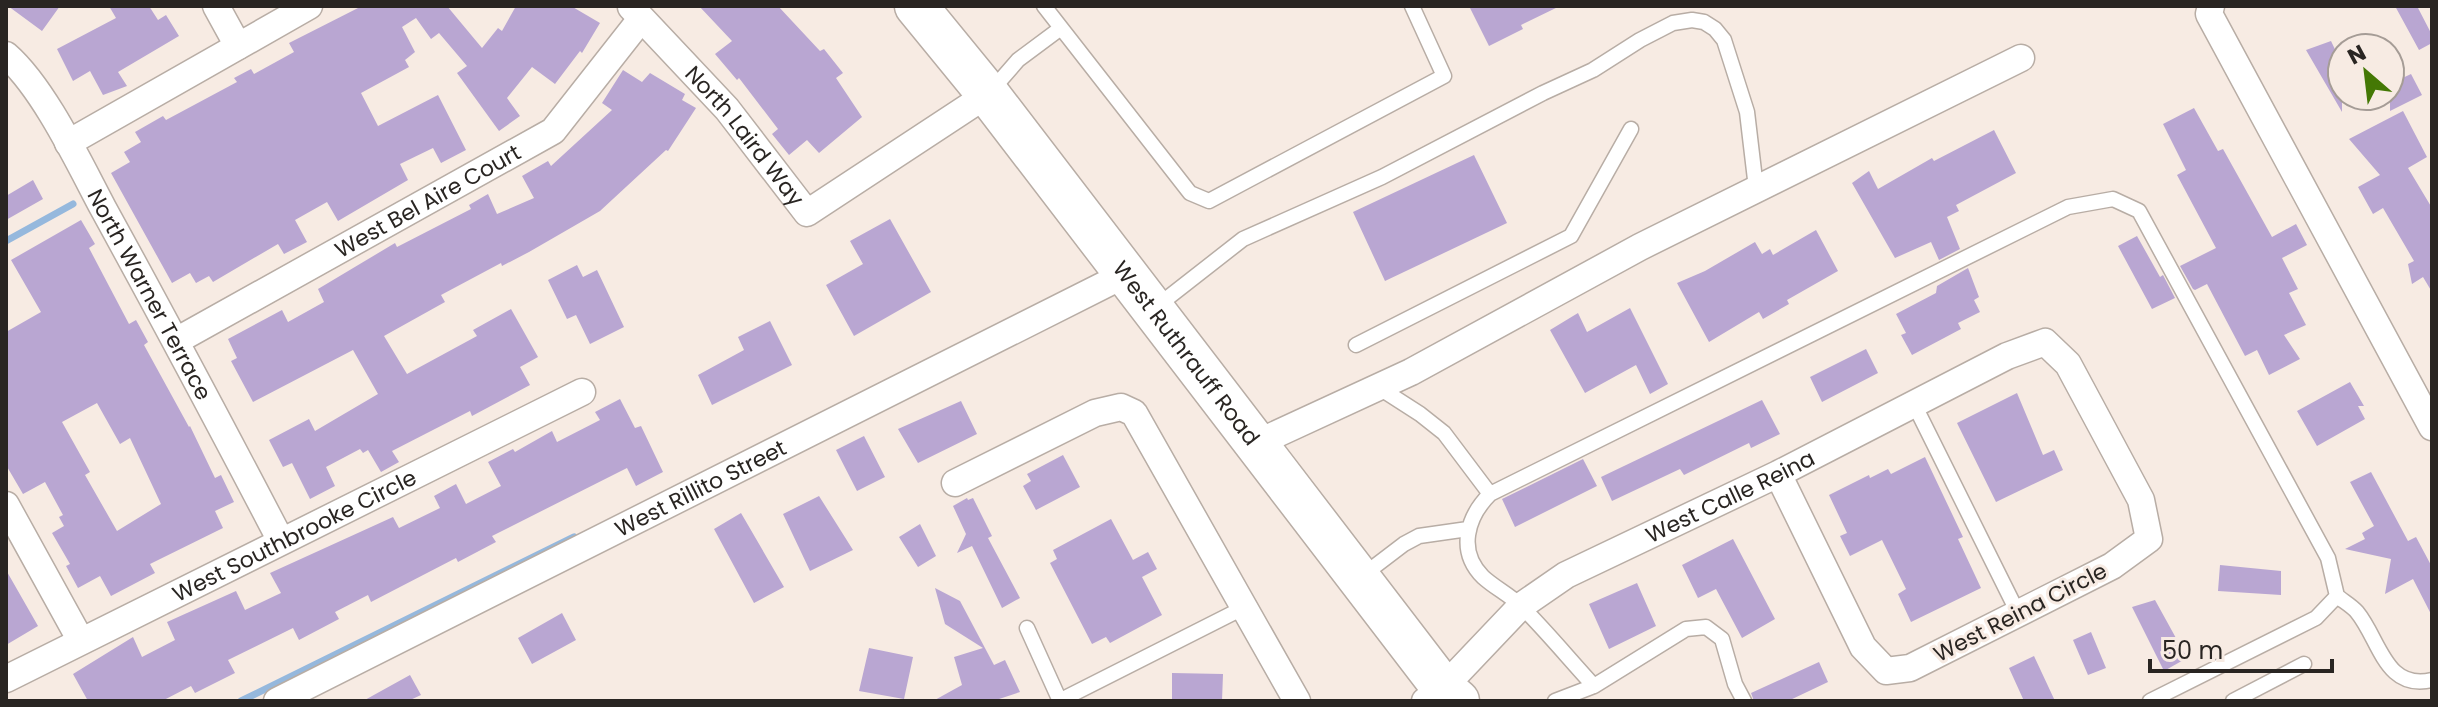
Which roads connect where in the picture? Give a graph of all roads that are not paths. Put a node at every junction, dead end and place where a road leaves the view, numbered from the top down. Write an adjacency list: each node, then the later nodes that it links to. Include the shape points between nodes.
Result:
1 (216, 6): 9 (street)
2 (309, 6): 9 (street)
3 (916, 6): 12 (main road, West Ruthrauff Road)
4 (1044, 6): 8 (lane)
5 (1412, 6): 8 (lane, via 1444,76 1209,201 1190,193)
6 (2211, 6): 24 (street, via 2209,14)
7 (635, 12): 12 (street, North Laird Way, via 727,109 807,213); 18 (street, West Bel Aire Court, via 553,131)
8 (1061, 28): 12 (lane, via 1018,60)
9 (238, 46): 14 (street)
10 (6, 55): 14 (street, North Warner Terrace, via 22,69)
11 (2021, 58): 15 (street)
12 (988, 94): 16 (main road, West Ruthrauff Road)
13 (1631, 129): 20 (lane, via 1571,236)
14 (68, 143): 18 (street, North Warner Terrace)
15 (1756, 188): 17 (lane, via 1747,112 1724,40 1704,22 1682,21 1382,177 1243,239); 21 (street)
16 (1126, 274): 17 (main road, West Ruthrauff Road); 44 (street, West Rillito Street)
17 (1153, 310): 25 (main road, West Ruthrauff Road)
18 (176, 341): 31 (street, North Warner Terrace)
19 (2045, 342): 23 (street, West Calle Reina); 36 (street, West Reina Circle, via 2068,364 2141,500 2149,539 2112,566)
20 (1356, 345)
21 (1378, 387): 25 (street); 28 (lane, via 1444,433)
22 (582, 392): 31 (street, West Southbrooke Circle)
23 (1914, 404): 26 (street, West Calle Reina); 36 (lane)
24 (2432, 427)
25 (1255, 444): 32 (main road, West Ruthrauff Road)
26 (1778, 474): 34 (street, West Calle Reina, via 1566,575); 36 (street, West Reina Circle, via 1863,647 1886,671 1910,668)
27 (955, 483): 35 (street, via 1095,413 1121,407 1134,413)
28 (1490, 494): 30 (lane); 33 (lane, via 2068,207 2113,199 2139,211 2328,558)
29 (6, 505): 38 (street)
30 (1468, 529): 32 (lane, via 1419,536); 34 (lane, via 1467,545 1480,574)
31 (281, 541): 38 (street, West Southbrooke Circle)
32 (1358, 579): 43 (main road, West Ruthrauff Road)
33 (2337, 596): 41 (lane, via 2357,611 2389,668 2405,680); 49 (lane, via 2316,618)
34 (1521, 606): 42 (lane); 43 (street, West Calle Reina)
35 (1245, 607): 45 (lane); 46 (street)
36 (2018, 613)
37 (1027, 628): 45 (lane)
38 (81, 641): 40 (street, West Southbrooke Circle)
39 (2304, 664): 50 (lane)
40 (6, 679)
41 (2432, 680)
42 (1594, 686): 47 (lane); 48 (lane, via 1686,629 1706,627 1722,639)
43 (1442, 697)
44 (277, 701)
45 (1059, 701)
46 (1297, 701)
47 (1555, 701)
48 (1744, 701)
49 (2150, 701)
50 (2233, 701)

